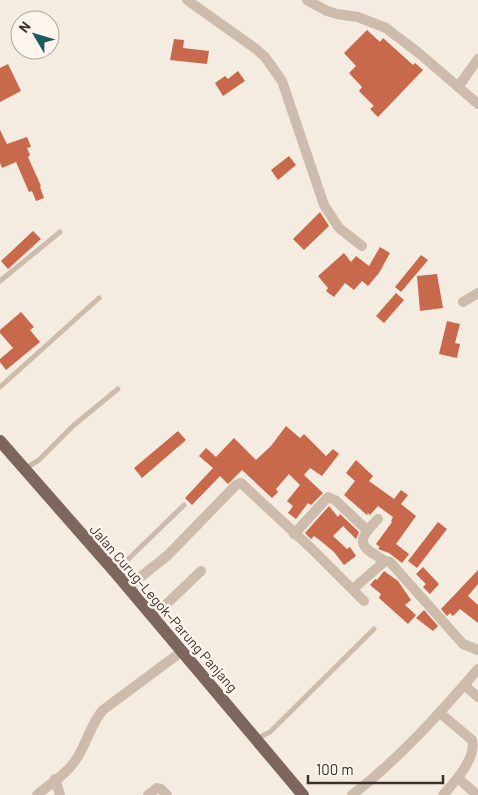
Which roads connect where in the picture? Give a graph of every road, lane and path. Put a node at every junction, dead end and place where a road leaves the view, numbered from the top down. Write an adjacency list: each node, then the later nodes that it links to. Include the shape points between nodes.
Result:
1 (187, 0): 7 (street, via 256,49 273,67 282,81 324,205 339,228)
2 (307, 0): 4 (street, via 327,11 358,16 386,28)
3 (478, 59): 4 (street)
4 (458, 88): 5 (street)
5 (478, 104)
6 (60, 232): 8 (lane)
7 (362, 246)
8 (0, 281)
9 (478, 293): 11 (street)
10 (99, 298): 12 (lane)
11 (463, 302)
12 (0, 387)
13 (118, 389): 15 (lane, via 74,425 39,460)
14 (0, 441): 15 (main road, Jalan Curug–Legok–Parung Panjang)
15 (24, 469): 21 (main road, Jalan Curug–Legok–Parung Panjang)
16 (184, 506): 21 (lane)
17 (378, 519): 18 (street)
18 (367, 530): 19 (street, via 328,497); 20 (street, via 362,537 365,547)
19 (294, 534): 23 (street, via 241,483 168,555); 24 (street)
20 (385, 561): 24 (street); 28 (street, via 390,562 463,644)
21 (114, 572): 23 (main road, Jalan Curug–Legok–Parung Panjang)
22 (201, 572): 26 (street)
23 (128, 587): 26 (main road, Jalan Curug–Legok–Parung Panjang)
24 (353, 589): 25 (street)
25 (364, 601)
26 (153, 616): 29 (main road, Jalan Curug–Legok–Parung Panjang)
27 (374, 630): 34 (lane, via 270,732)
28 (478, 650)
29 (181, 652): 34 (main road, Jalan Curug–Legok–Parung Panjang); 36 (street, via 103,710 77,758)
30 (478, 669): 31 (street)
31 (464, 686): 32 (street); 33 (street)
32 (478, 697)
33 (440, 713): 35 (street, via 472,740 469,760); 42 (street, via 399,755)
34 (256, 739): 41 (main road, Jalan Curug–Legok–Parung Panjang)
35 (458, 778): 43 (street); 44 (street)
36 (55, 779): 37 (street); 38 (street)
37 (37, 795)
38 (60, 795)
39 (148, 795): 40 (street, via 161,788)
40 (167, 795)
41 (303, 795)
42 (352, 795)
43 (443, 795)
44 (477, 795)

